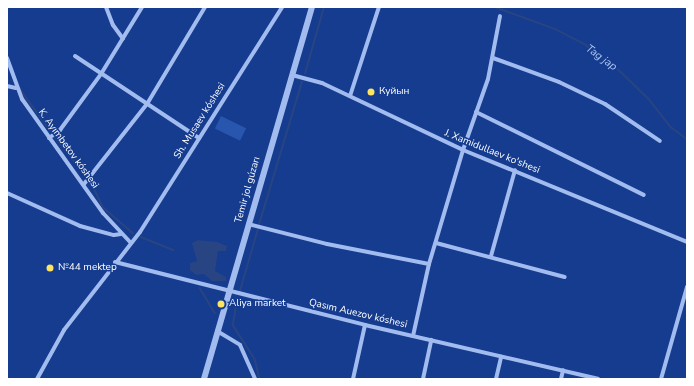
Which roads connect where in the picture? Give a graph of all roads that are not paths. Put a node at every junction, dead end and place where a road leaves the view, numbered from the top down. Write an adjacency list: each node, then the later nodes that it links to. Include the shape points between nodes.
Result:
1 (106, 7): 8 (street, via 113,25)
2 (142, 7): 8 (street)
3 (205, 7): 17 (street)
4 (282, 7): 20 (street, Sh. Musaev kóshesi)
5 (312, 7): 13 (street, Temir jol gúzarı)
6 (379, 7): 16 (street)
7 (500, 16): 11 (street)
8 (123, 39): 12 (street)
9 (75, 56): 12 (street)
10 (7, 58): 15 (street, K. Ayımbetov kóshesi)
11 (493, 58): 18 (street); 21 (street, via 559,82 605,104)
12 (100, 74): 17 (street); 19 (street, via 60,130)
13 (292, 75): 16 (street, J. Xamidullaev ko'shesi, via 322,83); 27 (street, Temir jol gúzarı)
14 (7, 86): 15 (street)
15 (16, 88): 19 (street, K. Ayımbetov kóshesi)
16 (350, 96): 22 (street, J. Xamidullaev ko'shesi)
17 (147, 104): 20 (street); 24 (street)
18 (476, 112): 22 (street); 26 (street)
19 (49, 138): 24 (street, K. Ayımbetov kóshesi)
20 (199, 138): 29 (street, Sh. Musaev kóshesi, via 140,232)
21 (660, 141)
22 (463, 150): 23 (street, J. Xamidullaev ko'shesi); 31 (street)
23 (515, 170): 30 (street, J. Xamidullaev ko'shesi); 32 (street)
24 (84, 184): 28 (street, K. Ayımbetov kóshesi)
25 (7, 193): 28 (street, via 80,226 114,235)
26 (644, 195)
27 (248, 224): 34 (street, via 327,244); 37 (street, Temir jol gúzarı)
28 (121, 234): 29 (street, K. Ayımbetov kóshesi)
29 (130, 242): 33 (street, Sh. Musaev kóshesi)
30 (687, 242)
31 (436, 243): 32 (street); 34 (street)
32 (491, 256): 35 (street)
33 (115, 262): 37 (street, Qasım Auezov kóshesi); 44 (street, Sh. Musaev kóshesi, via 64,330)
34 (429, 264): 40 (street)
35 (566, 277)
36 (687, 287): 52 (street)
37 (228, 291): 38 (street, Qasım Auezov kóshesi); 39 (street, Temir jol gúzarı)
38 (365, 325): 40 (street, Qasım Auezov kóshesi); 47 (street)
39 (217, 331): 45 (street, Temir jol gúzarı); 46 (street, via 240,345)
40 (413, 336): 41 (street, Qasım Auezov kóshesi)
41 (431, 340): 42 (street, Qasım Auezov kóshesi); 48 (street)
42 (501, 357): 43 (street, Qasım Auezov kóshesi); 49 (street)
43 (563, 370): 50 (street); 51 (street, Qasım Auezov kóshesi)
44 (37, 379)
45 (204, 379)
46 (255, 379)
47 (353, 379)
48 (423, 379)
49 (496, 379)
50 (562, 379)
51 (598, 379)
52 (661, 379)

